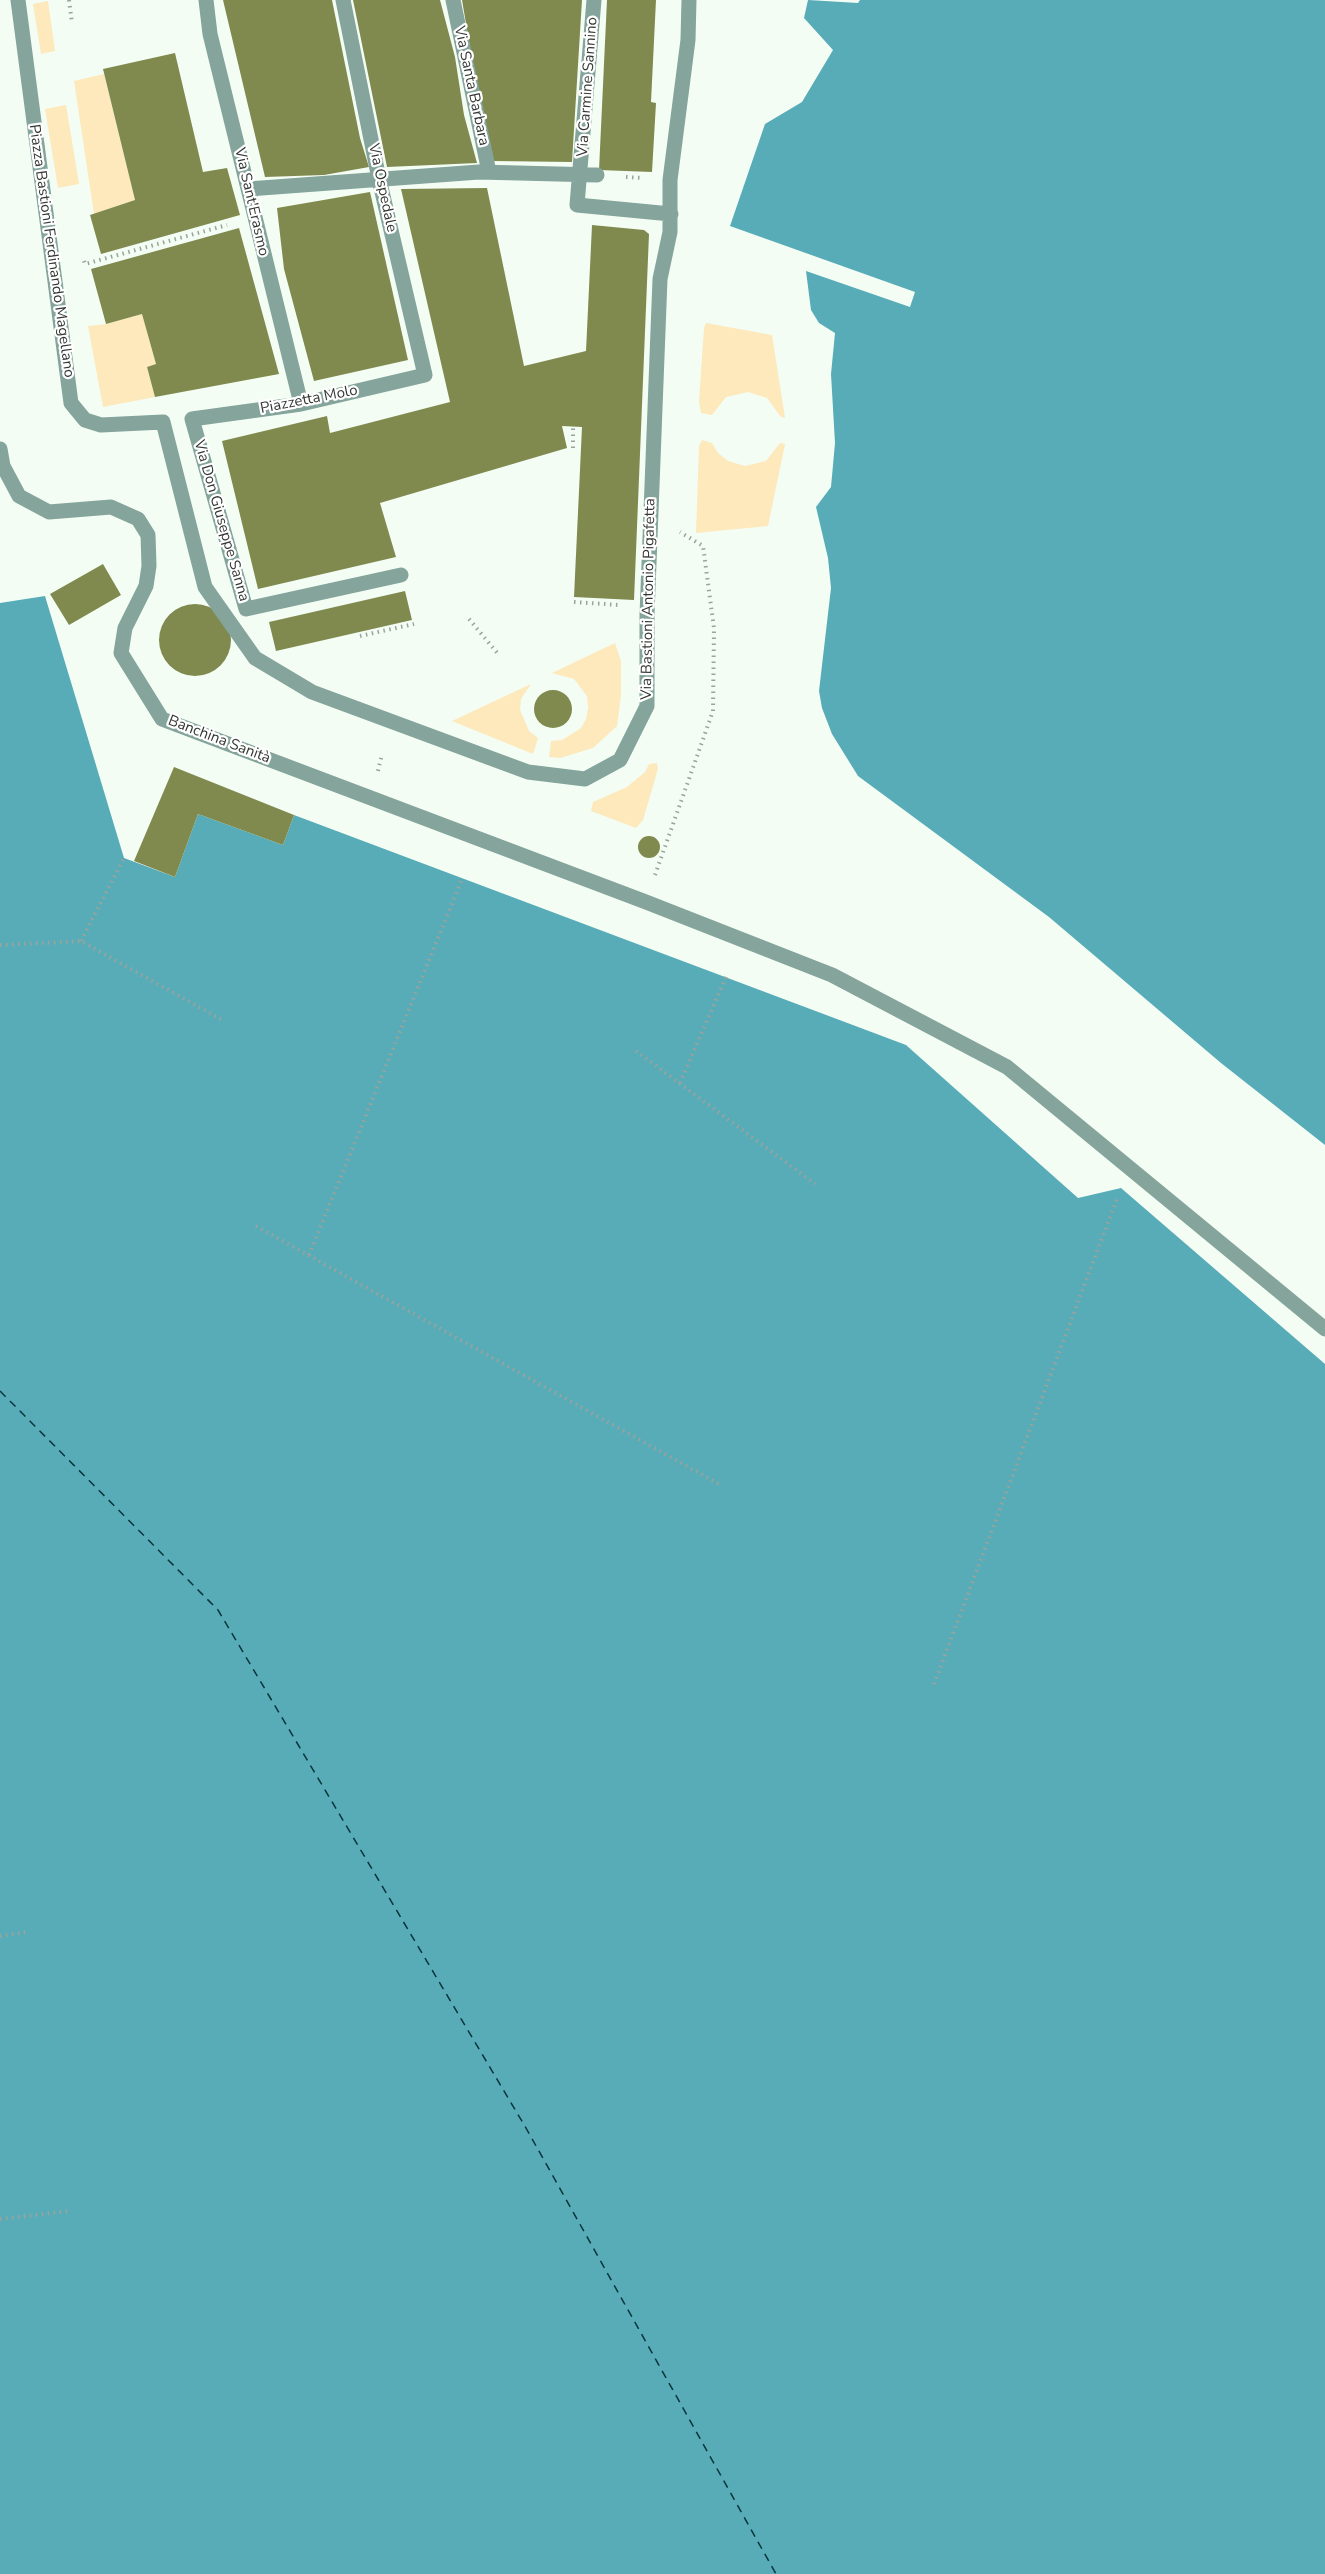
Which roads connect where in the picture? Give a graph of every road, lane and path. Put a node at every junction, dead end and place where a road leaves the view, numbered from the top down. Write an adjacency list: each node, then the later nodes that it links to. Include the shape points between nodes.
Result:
1 (18, 0): 21 (street, Piazza Bastioni Ferdinando Magellano, via 72,403 85,420 101,425)
2 (69, 0): 8 (path)
3 (206, 0): 14 (street, Via Sant'Erasmo, via 210,34)
4 (343, 0): 12 (street, Via Ospedale)
5 (453, 0): 9 (street, Via Santa Barbara)
6 (594, 0): 10 (street, Via Carmine Sannino)
7 (689, 0): 13 (street, Via Bastioni Antonio Pigafetta, via 688,40)
8 (72, 23)
9 (484, 172): 10 (street, Via Carmine Sannino); 12 (street, Via Carmine Sannino)
10 (581, 174): 11 (street, Via Carmine Sannino); 15 (street, via 577,205)
11 (597, 175): 13 (path)
12 (380, 179): 14 (street, Via Carmine Sannino); 18 (street, Via Ospedale)
13 (670, 180): 15 (street, Via Bastioni Antonio Pigafetta)
14 (248, 189): 16 (street, Via Sant'Erasmo)
15 (671, 214): 21 (street, Via Bastioni Antonio Pigafetta, via 660,291 647,706 620,760 585,779 528,772 506,764 312,692 255,658 205,587)
16 (254, 217): 17 (path, via 85,264); 19 (street, Via Sant'Erasmo)
17 (82, 253)
18 (425, 375): 19 (street, Piazzetta Molo)
19 (301, 404): 20 (street, Piazzetta Molo)
20 (192, 419): 26 (street, Via Don Giuseppe Sanna, via 246,609)
21 (164, 422)
22 (573, 426): 23 (path)
23 (573, 448)
24 (0, 449): 35 (street, Banchina Sanità, via 3,466 20,496 49,512 111,507 138,519 148,535 146,586 125,627 121,653 162,719)
25 (703, 546): 35 (path, via 714,628 713,711)
26 (401, 575)
27 (574, 602): 28 (path)
28 (624, 605)
29 (469, 619): 32 (path)
30 (414, 624): 31 (path)
31 (360, 636)
32 (500, 655)
33 (124, 858): 36 (path)
34 (462, 879): 45 (path)
35 (646, 902): 42 (street, Banchina Sanità, via 832,975 1007,1067)
36 (81, 941): 37 (path); 39 (path)
37 (0, 945)
38 (726, 977): 41 (path)
39 (222, 1020)
40 (636, 1051): 41 (path)
41 (680, 1083): 43 (path)
42 (1119, 1160): 46 (street, Banchina Sanità); 48 (path, via 1121,1188)
43 (815, 1184)
44 (256, 1226): 45 (path)
45 (309, 1255): 47 (path)
46 (1325, 1329)
47 (719, 1484)
48 (934, 1684)
49 (27, 1932): 50 (path)
50 (0, 1936)
51 (70, 2211): 52 (path)
52 (0, 2219)

